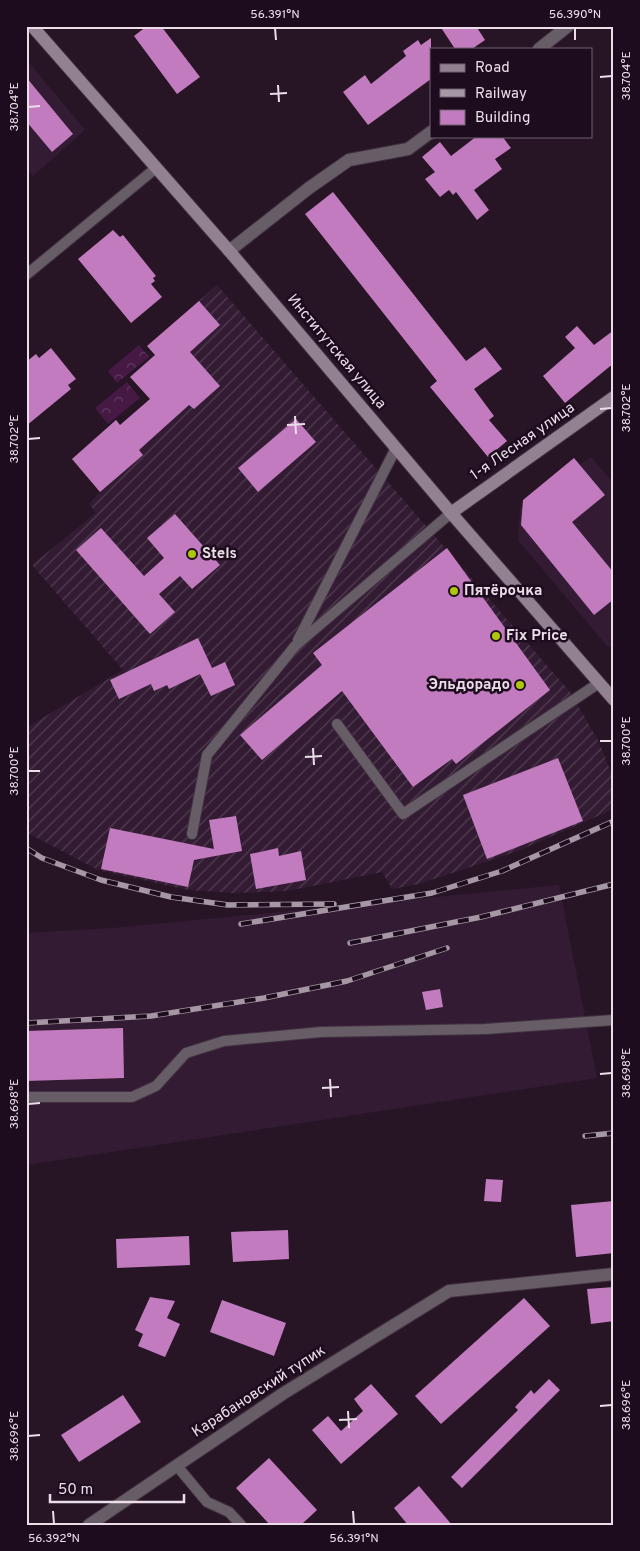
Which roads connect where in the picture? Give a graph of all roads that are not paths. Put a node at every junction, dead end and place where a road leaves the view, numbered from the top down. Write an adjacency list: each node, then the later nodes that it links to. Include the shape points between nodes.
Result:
1 (32, 26): 5 (main road, Институтская улица)
2 (568, 26): 3 (street)
3 (540, 48)
4 (430, 133): 6 (street, via 408,149 349,160)
5 (156, 168): 6 (main road, Институтская улица); 7 (lane)
6 (229, 251): 9 (main road, Институтская улица)
7 (26, 275)
8 (614, 397): 10 (main road, 1-я Лесная улица)
9 (396, 448): 10 (main road, Институтская улица); 11 (lane)
10 (451, 513): 11 (lane); 12 (main road, Институтская улица)
11 (295, 646): 15 (lane, via 206,755)
12 (599, 683): 13 (main road, Институтская улица); 14 (lane, via 403,814)
13 (614, 700)
14 (337, 724)
15 (192, 834)
16 (614, 1020): 17 (lane, via 486,1029 322,1032 224,1041 186,1052 156,1086 132,1097)
17 (26, 1097)
18 (614, 1274): 19 (street, Карабановский тупик, via 450,1291 284,1394)
19 (177, 1466): 20 (street, Карабановский тупик); 21 (lane, via 207,1502 229,1512)
20 (89, 1525)
21 (240, 1525)

